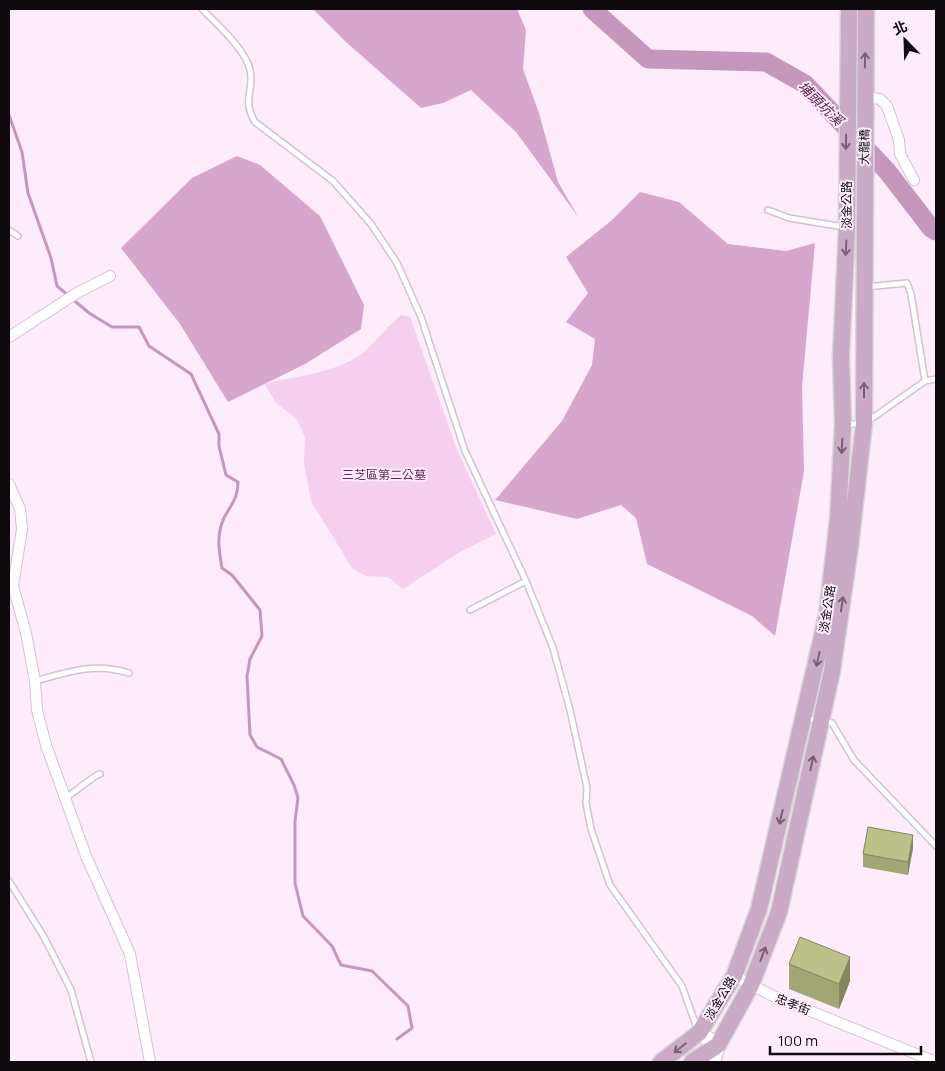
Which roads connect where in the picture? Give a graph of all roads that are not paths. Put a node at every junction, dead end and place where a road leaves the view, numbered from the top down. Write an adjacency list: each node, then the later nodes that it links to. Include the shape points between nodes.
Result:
1 (202, 9): 20 (lane, via 226,35 250,70 247,110 255,122 333,181 371,224 397,263 421,317 465,451)
2 (849, 9): 5 (main road, 大龍橋, one-way to 5)
3 (866, 9): 4 (main road, one-way to 3)
4 (864, 103): 6 (street, via 880,99 887,106 899,140 900,154); 7 (main road, 大龍橋)
5 (846, 165): 9 (main road, 淡金公路)
6 (914, 180)
7 (864, 185): 13 (main road, 淡金公路)
8 (768, 210): 9 (lane, via 789,218)
9 (847, 227): 17 (main road, 淡金公路, one-way to 17, via 841,356)
10 (9, 230): 11 (lane)
11 (18, 236)
12 (110, 276): 14 (street, via 77,293)
13 (864, 287): 16 (lane, via 907,283); 18 (main road, 淡金公路, one-way to 13)
14 (9, 337)
15 (936, 379): 16 (lane)
16 (925, 381): 18 (lane)
17 (843, 424): 18 (lane); 24 (main road, 淡金公路, one-way to 24, via 838,519)
18 (864, 424): 24 (main road, 淡金公路, one-way to 18, via 832,671)
19 (9, 484): 23 (street, via 20,509 22,530 13,586)
20 (526, 581): 21 (lane); 31 (lane, via 553,648 570,710 587,788 591,829 604,873 682,986)
21 (470, 610)
22 (129, 673): 23 (lane, via 109,667 80,669)
23 (35, 681): 26 (street, via 39,719)
24 (813, 719): 27 (lane, via 832,723 854,760); 29 (main road, 淡金公路, one-way to 29, via 759,909); 30 (main road, 淡金公路, one-way to 24, via 779,912)
25 (100, 774): 26 (lane, via 94,775)
26 (66, 797): 34 (street, via 86,856 130,954)
27 (936, 846)
28 (9, 881): 33 (lane, via 44,937 71,990)
29 (734, 976): 30 (street, 忠孝街); 31 (main road, 淡金公路)
30 (751, 985): 32 (main road, 淡金公路); 37 (street, 忠孝街)
31 (699, 1033): 32 (main road); 35 (main road, one-way to 35)
32 (711, 1055): 36 (main road)
33 (91, 1062)
34 (150, 1062)
35 (661, 1062)
36 (692, 1062)
37 (936, 1062)

